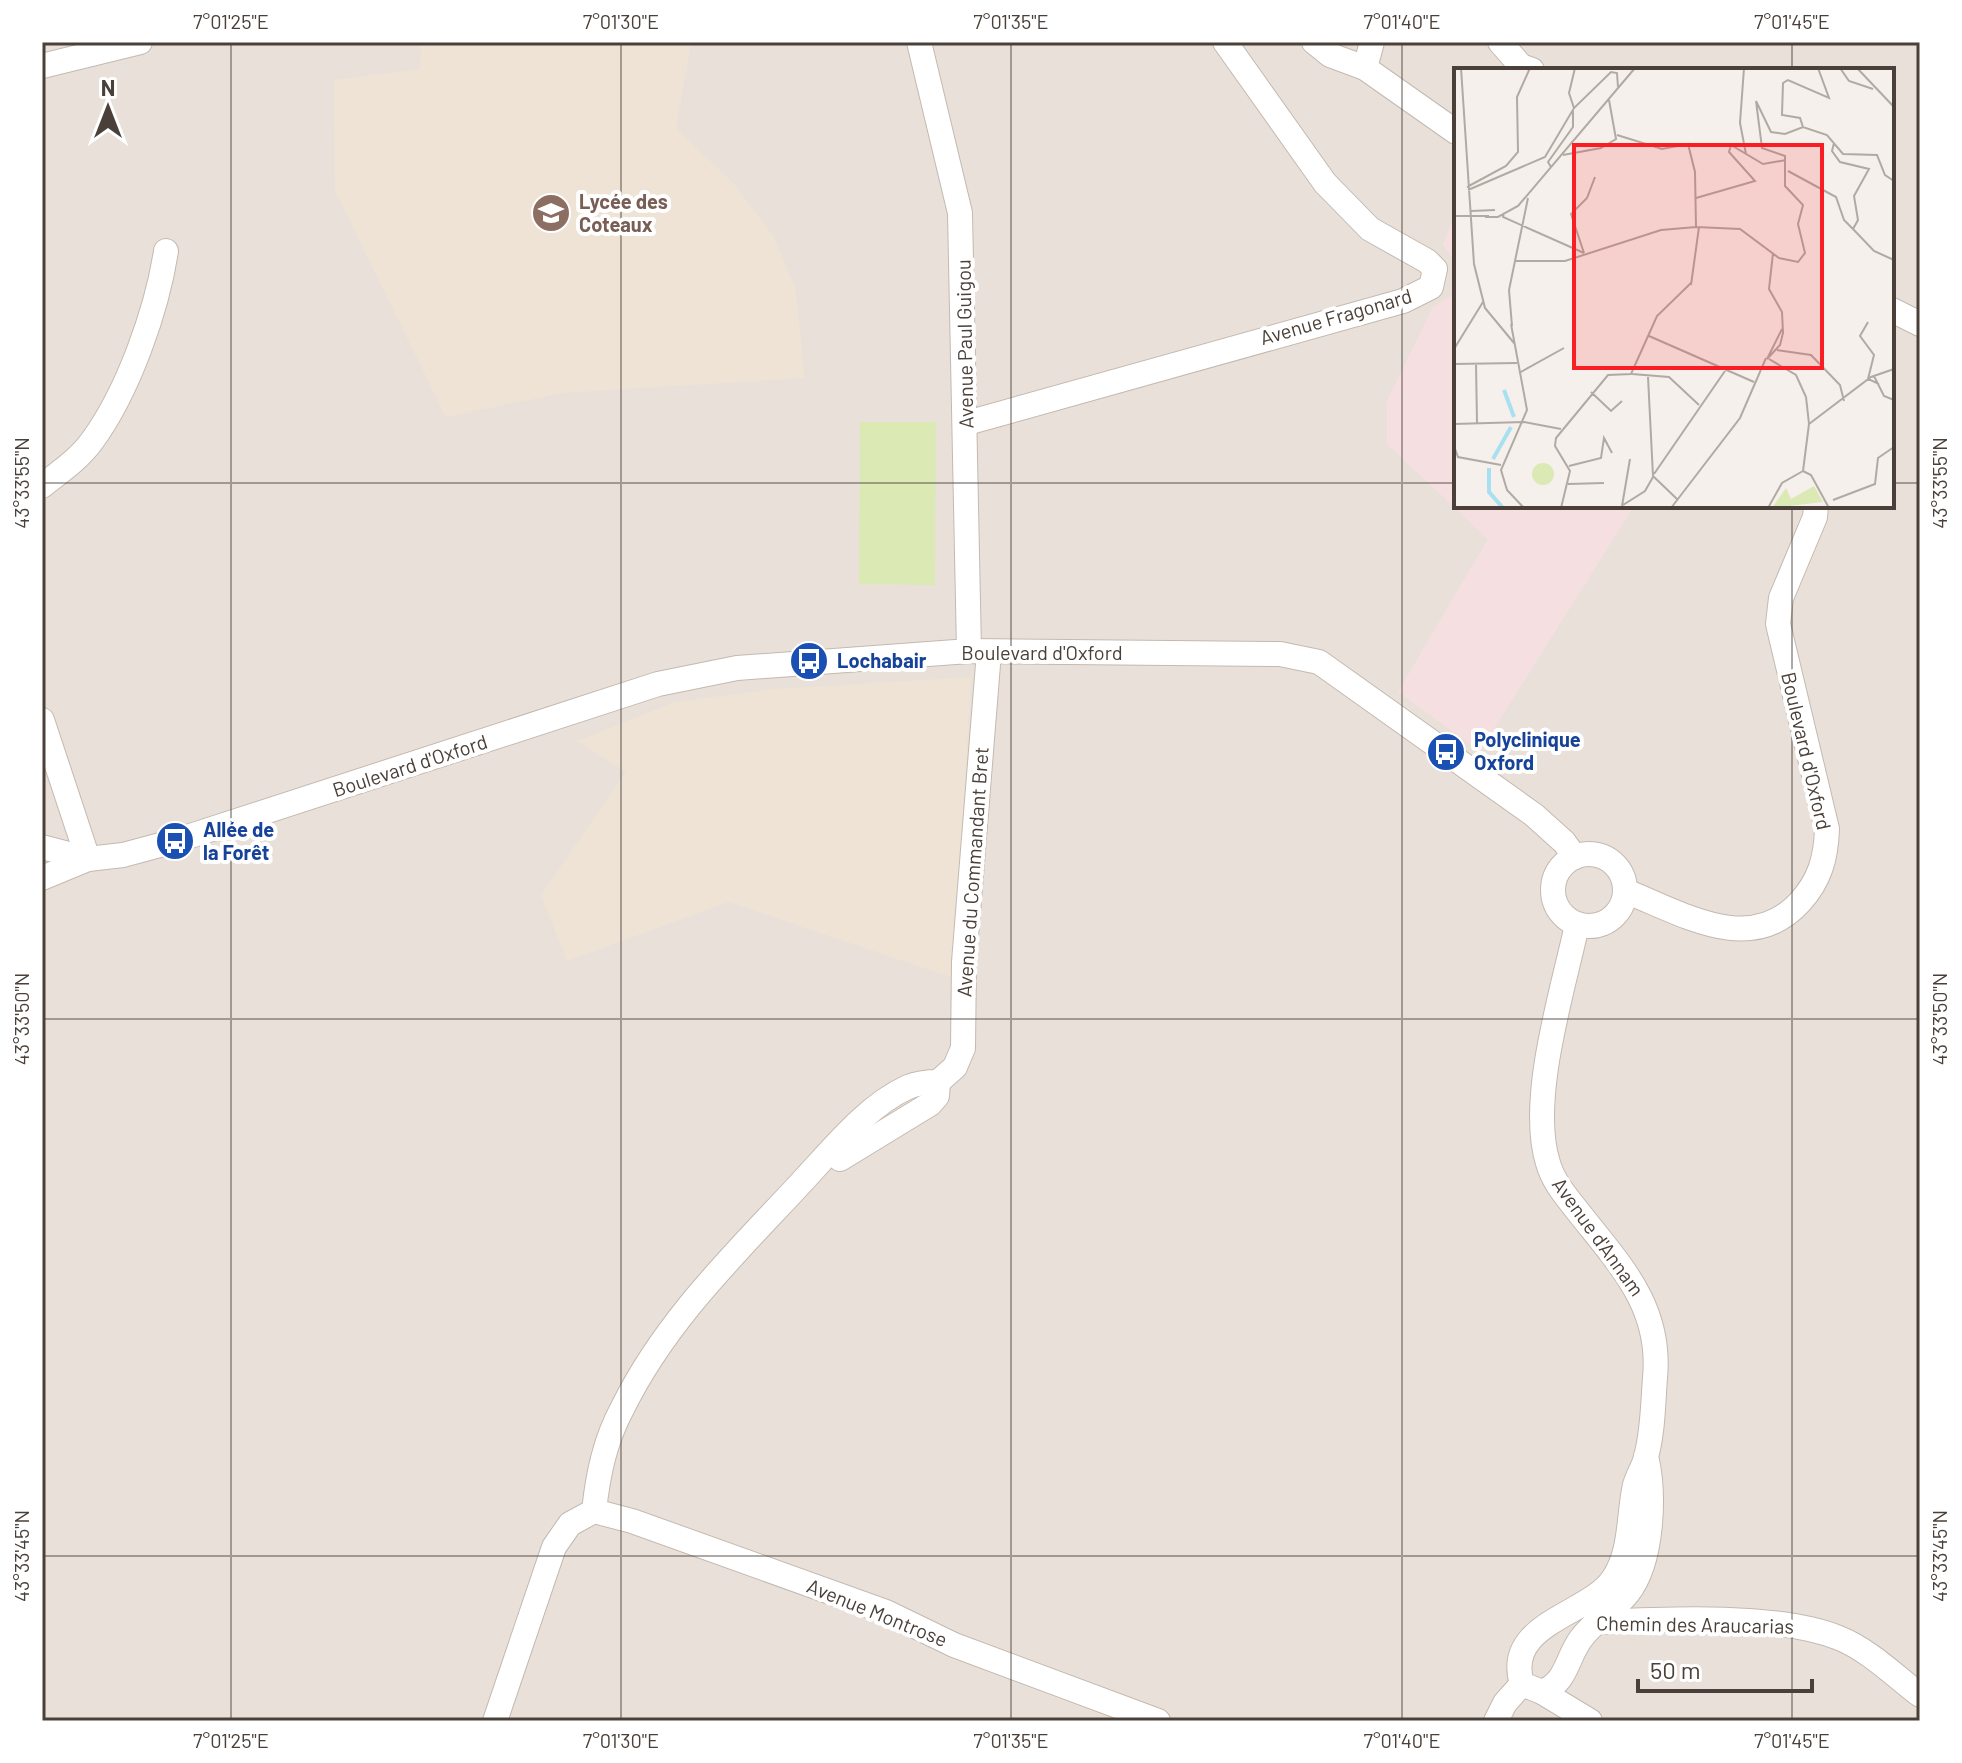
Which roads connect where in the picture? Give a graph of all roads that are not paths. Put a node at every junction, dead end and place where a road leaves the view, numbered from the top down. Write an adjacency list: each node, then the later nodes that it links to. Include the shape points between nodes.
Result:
1 (140, 42): 7 (street)
2 (919, 42): 14 (street, Avenue Paul Guigou, via 960,213)
3 (1225, 42): 14 (street, Avenue Fragonard, via 1325,183 1370,229 1435,269 1431,287 1403,301)
4 (1314, 42): 8 (street, via 1330,55)
5 (1372, 42): 8 (street)
6 (1500, 42): 9 (street)
7 (42, 66)
8 (1365, 68): 10 (street)
9 (1526, 68)
10 (1454, 131)
11 (166, 251): 15 (street, via 151,320 104,423 78,457)
12 (1894, 311): 13 (street)
13 (1920, 324)
14 (967, 423): 17 (street, Avenue Paul Guigou)
15 (42, 486)
16 (1815, 508): 23 (street, Boulevard d'Oxford, via 1781,598 1778,624 1827,829 1826,854 1814,886 1775,923 1750,932 1728,929)
17 (979, 652): 20 (street, Boulevard d'Oxford, via 1280,654 1319,662 1534,815); 21 (street, Boulevard d'Oxford, via 809,661 691,676 160,846); 26 (street, Avenue du Commandant Bret, via 963,1048 955,1067 938,1082 930,1104 797,1188 732,1255 656,1349 622,1407 604,1449)
18 (42, 720): 21 (street)
19 (42, 847): 21 (street)
20 (1575, 857): 23 (street, via 1609,860); 24 (street, via 1557,874 1553,898)
21 (88, 859): 22 (street, Boulevard d'Oxford)
22 (42, 878)
23 (1625, 891): 24 (street, via 1610,920)
24 (1577, 925): 25 (street, Avenue d'Annam, via 1545,1081 1542,1142 1558,1185 1630,1276 1652,1322 1656,1375)
25 (1646, 1456): 27 (street, Avenue d'Annam, via 1653,1484 1644,1557); 30 (street, Avenue d'Annam, via 1615,1577 1594,1598)
26 (594, 1511): 33 (street, via 570,1524 554,1547); 34 (street, Avenue Montrose, via 886,1612 954,1645)
27 (1635, 1584): 28 (street, via 1643,1608); 29 (street)
28 (1655, 1621): 29 (street, Chemin des Araucarias); 32 (street, Chemin des Araucarias, via 1813,1629 1842,1639)
29 (1596, 1622): 30 (street, Chemin des Araucarias); 31 (street, via 1576,1647 1563,1677)
30 (1546, 1624): 31 (street, Avenue d'Annam, via 1519,1665)
31 (1532, 1688): 35 (street, via 1505,1703); 36 (street)
32 (1920, 1695)
33 (495, 1721)
34 (1158, 1721)
35 (1496, 1721)
36 (1590, 1721)

